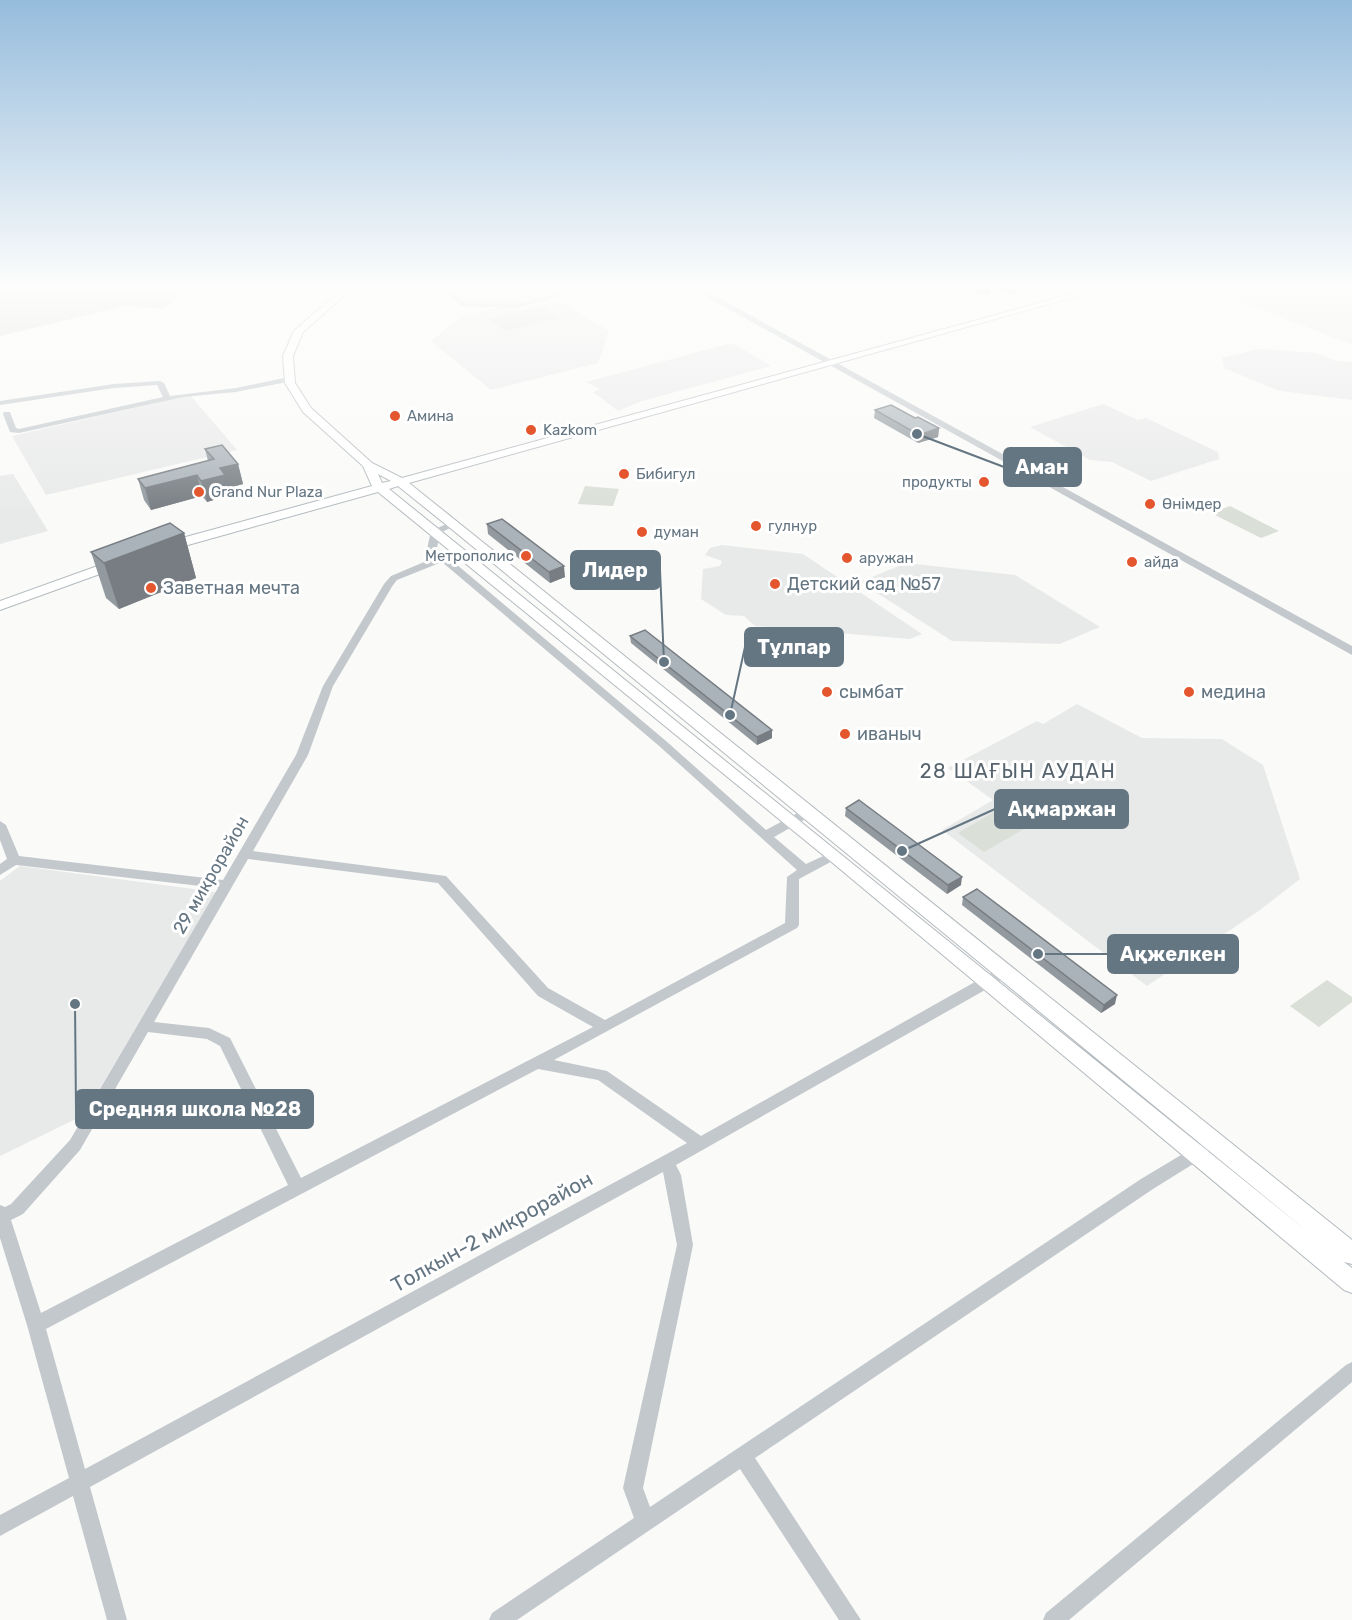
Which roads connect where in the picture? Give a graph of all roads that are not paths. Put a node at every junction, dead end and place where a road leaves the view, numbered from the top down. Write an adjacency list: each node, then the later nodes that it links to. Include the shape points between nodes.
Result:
1 (288, 363): 4 (main road)
2 (822, 363): 8 (main road)
3 (831, 363): 15 (street)
4 (289, 379): 5 (street); 8 (main road, via 307,410)
5 (167, 398): 6 (street, via 160,383); 7 (street, via 19,431 13,430)
6 (0, 403)
7 (7, 414)
8 (388, 483): 9 (main road); 10 (main road); 11 (main road)
9 (453, 524): 10 (street); 16 (main road)
10 (436, 531): 12 (street, via 432,549); 16 (main road)
11 (154, 549)
12 (443, 558): 18 (street, via 662,743); 19 (street, 29 микрорайон, via 394,578 389,584 328,686 302,755)
13 (0, 600): 14 (main road, via 131,556)
14 (0, 606)
15 (1352, 651)
16 (800, 817): 18 (street); 20 (main road); 25 (main road)
17 (0, 825): 21 (street)
18 (765, 836): 22 (street)
19 (244, 854): 24 (street, 29 микрорайон); 27 (street, via 442,879 543,992)
20 (834, 855): 22 (street); 25 (main road)
21 (14, 860): 23 (street); 24 (street)
22 (805, 870): 27 (street, via 793,877 792,925)
23 (0, 872)
24 (226, 885): 26 (street, 29 микрорайон)
25 (995, 977): 29 (street, Толкын-2 микрорайон); 30 (main road)
26 (143, 1026): 32 (street, via 209,1034 225,1042); 33 (street, 29 микрорайон, via 75,1144 16,1209)
27 (605, 1027): 28 (street)
28 (536, 1063): 29 (street, via 602,1075); 32 (street)
29 (699, 1143): 31 (street, Толкын-2 микрорайон)
30 (1205, 1148): 35 (main road); 36 (main road); 39 (street)
31 (666, 1163): 40 (street, Толкын-2 микрорайон); 41 (street, via 673,1175 685,1245 633,1488)
32 (298, 1188): 37 (street)
33 (1, 1214): 34 (street)
34 (4, 1237): 37 (street)
35 (1352, 1254)
36 (1352, 1282)
37 (36, 1325): 40 (street)
38 (1352, 1371): 46 (street)
39 (743, 1457): 41 (street); 45 (street)
40 (80, 1482): 42 (street, Толкын-2 микрорайон); 43 (street)
41 (645, 1522): 44 (street)
42 (0, 1526)
43 (117, 1620)
44 (500, 1620)
45 (851, 1620)
46 (1053, 1620)

